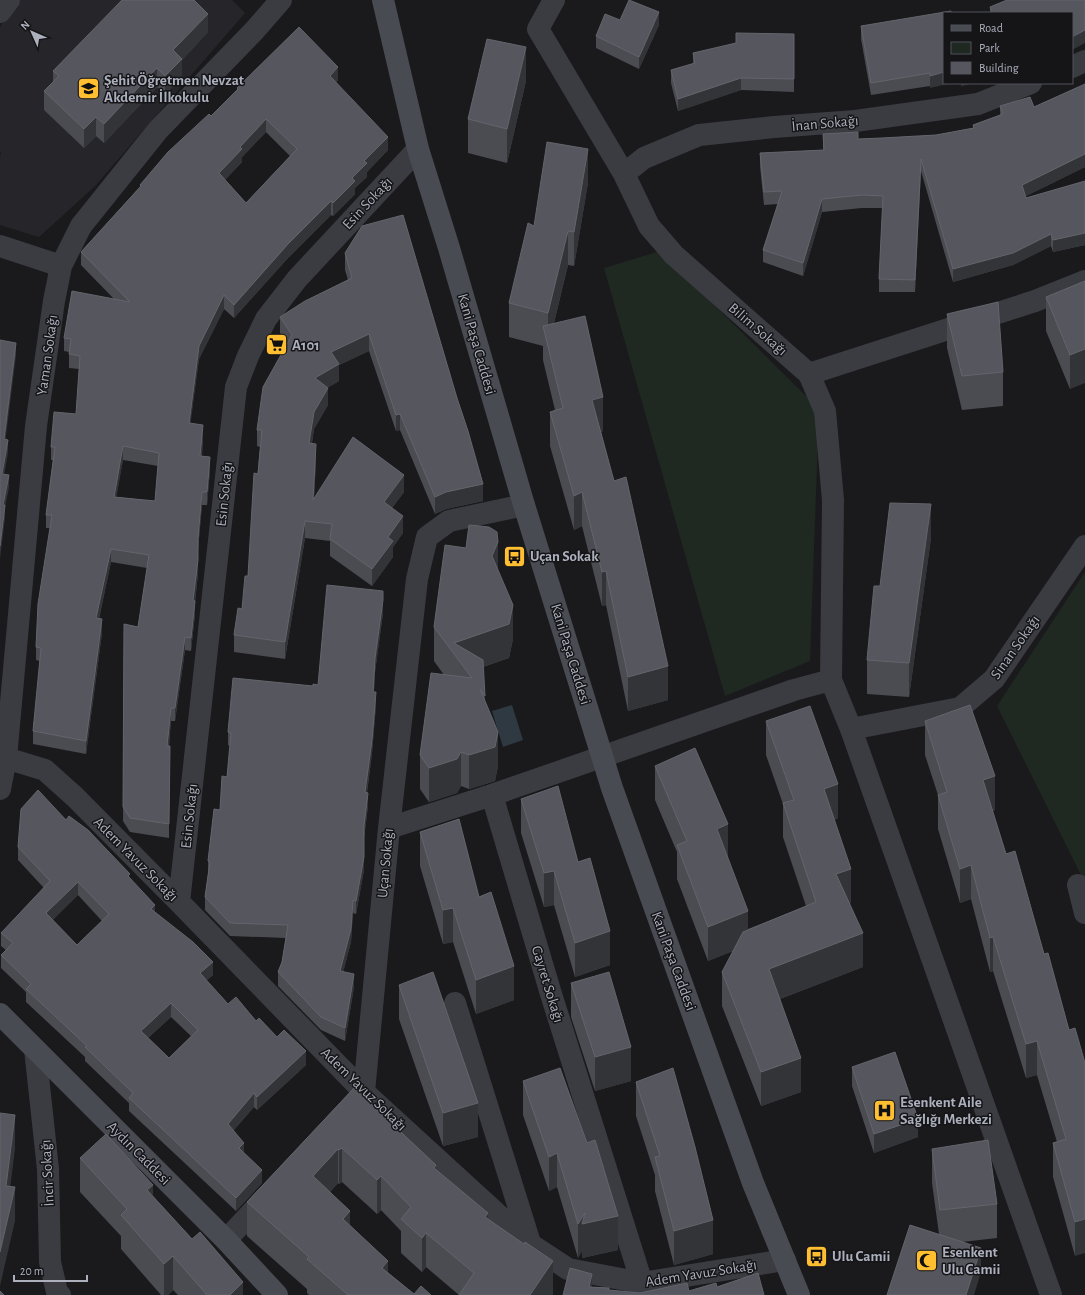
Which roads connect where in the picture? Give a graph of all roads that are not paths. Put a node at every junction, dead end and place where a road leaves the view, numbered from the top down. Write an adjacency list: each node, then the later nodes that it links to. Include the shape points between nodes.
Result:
1 (9, 0): 5 (street)
2 (281, 0): 12 (street, Yaman Sokağı, via 158,130 81,226)
3 (383, 0): 9 (street, Kani Paşa Caddesi)
4 (554, 0): 10 (street, Bilim Sokağı, via 538,29)
5 (0, 12)
6 (1085, 61): 7 (street)
7 (1073, 66)
8 (1028, 84): 10 (street, İnan Sokağı, via 978,104 855,121 699,135 644,158)
9 (418, 149): 15 (street, Kani Paşa Caddesi); 25 (street, Esin Sokağı, via 297,279 266,319 236,387)
10 (624, 174): 14 (street, Bilim Sokağı, via 649,226 674,255)
11 (0, 246): 12 (street)
12 (61, 266): 20 (street, Yaman Sokağı, via 36,426)
13 (1085, 281): 14 (street, via 1035,301)
14 (809, 374): 17 (street, Bilim Sokağı, via 825,411 833,500)
15 (524, 505): 19 (street, Kani Paşa Caddesi); 23 (street, Uçan Sokağı, via 449,521 428,537 417,579)
16 (1085, 546): 18 (street, Sinan Sokağı, via 994,679 960,708)
17 (831, 680): 18 (street); 19 (street, via 794,690)
18 (851, 729): 40 (street)
19 (602, 756): 22 (street); 35 (street, Kani Paşa Caddesi, via 751,1175)
20 (6, 758): 21 (street, Yaman Sokağı); 25 (street, Adem Yavuz Sokağı, via 45,770)
21 (0, 789)
22 (492, 795): 23 (street); 36 (street, Gayret Sokağı, via 551,994)
23 (388, 828): 30 (street, Uçan Sokağı)
24 (1078, 885): 26 (street)
25 (179, 902): 30 (street, Adem Yavuz Sokağı)
26 (1085, 913)
27 (455, 1003): 34 (street)
28 (0, 1014): 29 (street, Aydın Caddesi)
29 (36, 1049): 33 (street, Aydın Caddesi); 37 (street, İncir Sokağı, via 48,1169 50,1262)
30 (364, 1092): 31 (street); 34 (street, Adem Yavuz Sokağı)
31 (343, 1115)
32 (279, 1183): 33 (street)
33 (226, 1240): 38 (street, Aydın Caddesi)
34 (530, 1244): 36 (street, Adem Yavuz Sokağı, via 568,1269)
35 (785, 1260): 36 (street, Adem Yavuz Sokağı); 39 (street, Kani Paşa Caddesi)
36 (642, 1283)
37 (60, 1295)
38 (277, 1295)
39 (799, 1295)
40 (1050, 1295)

